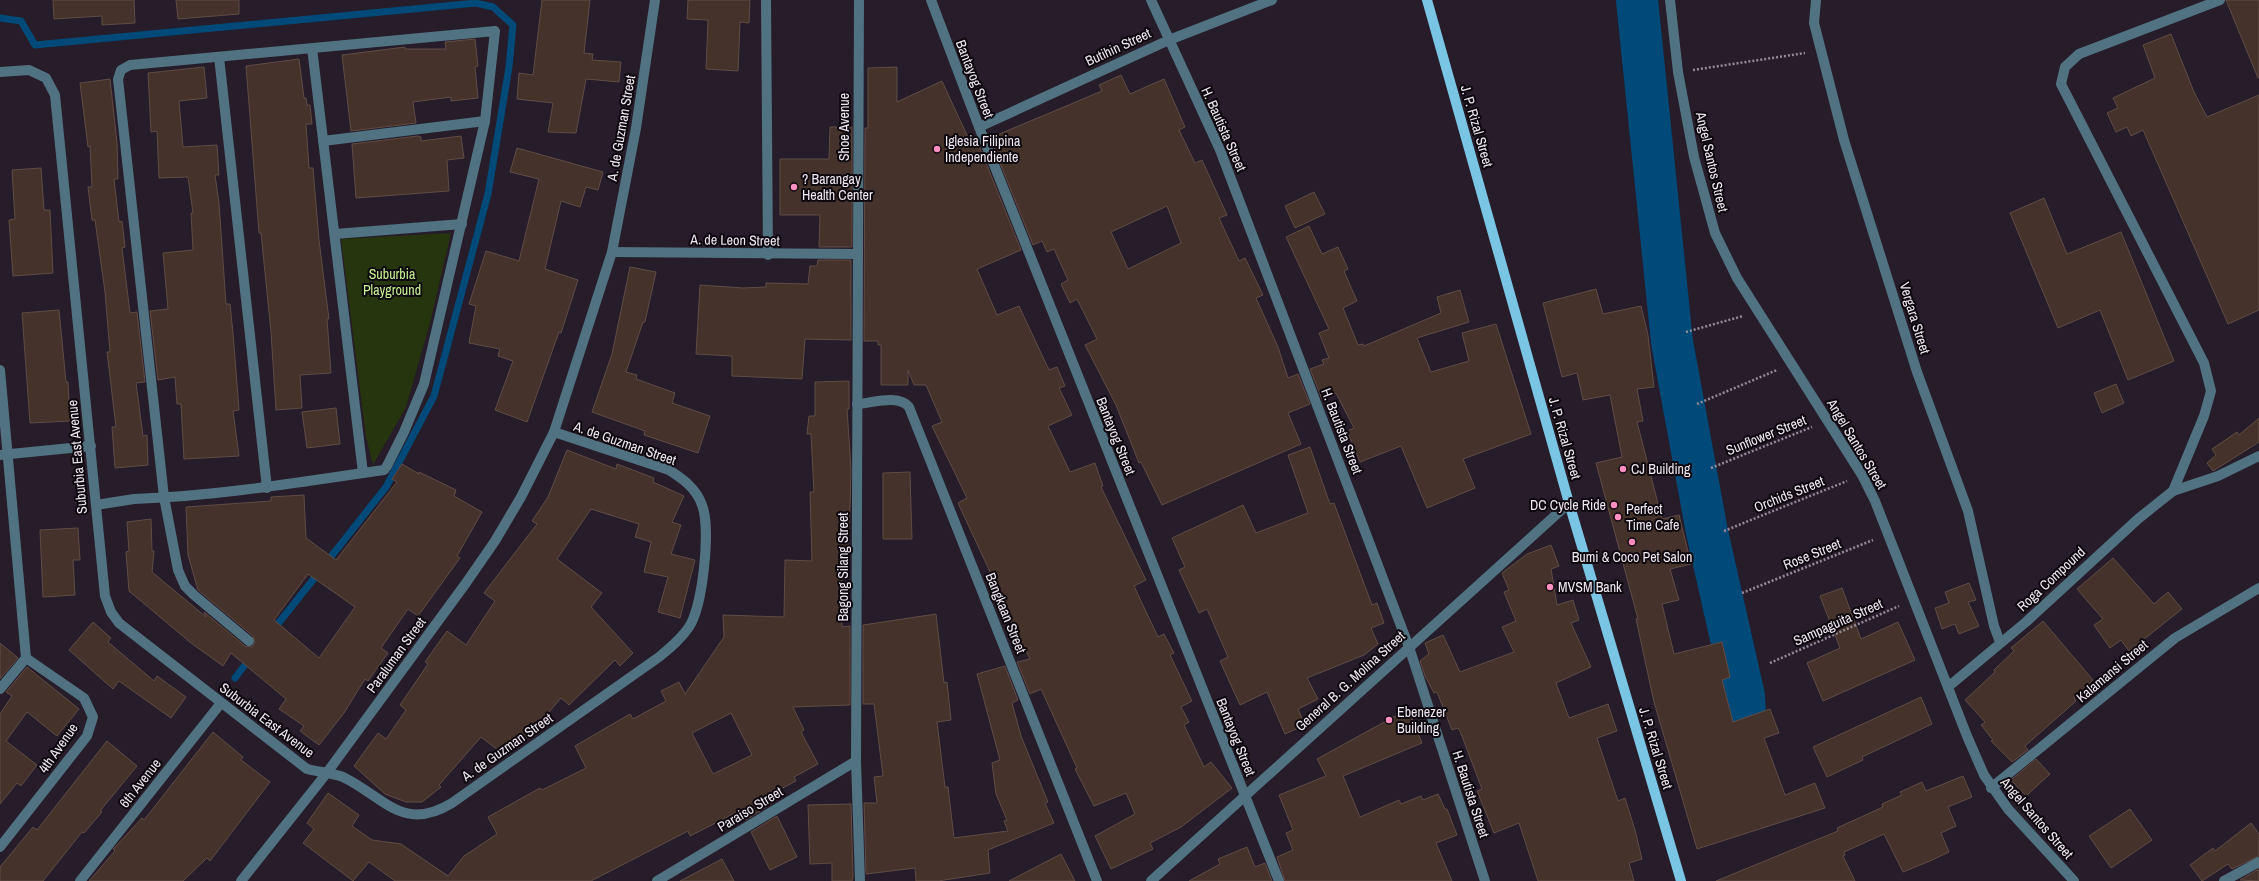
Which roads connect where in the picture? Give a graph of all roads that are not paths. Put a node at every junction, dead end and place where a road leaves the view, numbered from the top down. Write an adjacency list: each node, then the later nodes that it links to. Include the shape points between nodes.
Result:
1 (655, 0): 20 (street, A. de Guzman Street, via 636,128)
2 (766, 0): 21 (street)
3 (859, 0): 22 (street, Shoe Avenue)
4 (930, 0): 16 (street, Bantayog Street)
5 (1151, 0): 11 (street, H. Bautista Street)
6 (1272, 0): 11 (street, Butihin Street)
7 (1427, 0): 33 (main road, J. P. Rizal Street)
8 (1670, 0): 40 (street, Angel Santos Street, via 1678,72 1694,157 1715,232 1737,278 1862,475 1889,534)
9 (1816, 0): 37 (street, Vergara Street, via 1814,24 1844,140 1917,372 1968,511 1994,626)
10 (2220, 0): 31 (street, via 2079,54 2065,67 2061,84 2204,363 2211,391 2204,416)
11 (1169, 40): 16 (street, Butihin Street); 38 (street, H. Bautista Street, via 1220,150)
12 (312, 48): 13 (street); 15 (street, via 495,31); 17 (street)
13 (219, 57): 30 (street); 32 (street, via 130,65 121,70 118,79)
14 (0, 72): 26 (street, Suburbia East Avenue, via 29,70 46,78 55,96)
15 (485, 121): 17 (street); 18 (street)
16 (979, 127): 46 (street, Bantayog Street)
17 (323, 141): 19 (street)
18 (462, 224): 19 (street); 29 (street, via 424,384 387,466 384,470)
19 (334, 234): 29 (street)
20 (612, 252): 21 (street, A. de Leon Street); 25 (street, A. de Guzman Street)
21 (768, 254): 22 (street, A. de Leon Street)
22 (857, 254): 24 (street, Bagong Silang Street)
23 (0, 370): 27 (street)
24 (857, 404): 43 (street, Bagong Silang Street); 53 (street, Bangkaan Street, via 898,400 905,402 909,407)
25 (554, 432): 44 (street, Paraluman Street, via 495,541); 44 (street, A. de Guzman Street, via 669,470 695,490 707,520 700,595 697,612 689,627 679,640 659,657 442,809 421,815 408,815 393,809 342,777)
26 (91, 446): 27 (street); 34 (street, Suburbia East Avenue)
27 (3, 454): 39 (street)
28 (2259, 456): 31 (street, via 2218,476)
29 (364, 473): 30 (street)
30 (267, 488): 32 (street)
31 (2173, 491): 37 (street, Roga Compound, via 2138,519 2026,622)
32 (164, 497): 34 (street); 36 (street, via 178,570 185,586)
33 (1569, 503): 38 (street, General B. G. Molina Street); 57 (main road, J. P. Rizal Street)
34 (96, 505): 42 (street, Suburbia East Avenue, via 105,596 111,612 119,622)
35 (2259, 588): 45 (street, Kalamansi Street, via 2175,638)
36 (249, 642)
37 (2000, 642): 40 (street, Roga Compound)
38 (1409, 647): 46 (street, General B. G. Molina Street); 56 (street, H. Bautista Street)
39 (26, 658): 41 (street); 47 (street, 4th Avenue, via 84,698 93,718 87,736)
40 (1948, 687): 45 (street, Angel Santos Street, via 1966,736)
41 (0, 689)
42 (221, 703): 44 (street, Suburbia East Avenue, via 307,769); 49 (street, 6th Avenue)
43 (856, 762): 51 (street, Paraiso Street); 52 (street, Bagong Silang Street)
44 (326, 774): 50 (street, Paraluman Street)
45 (1991, 788): 58 (street, Angel Santos Street)
46 (1244, 796): 54 (street, General B. G. Molina Street); 55 (street, Bantayog Street)
47 (0, 847)
48 (2259, 862): 59 (street)
49 (80, 881)
50 (241, 881)
51 (657, 881)
52 (860, 881)
53 (1097, 881)
54 (1151, 881)
55 (1279, 881)
56 (1485, 881)
57 (1681, 881)
58 (2074, 881)
59 (2224, 881)

